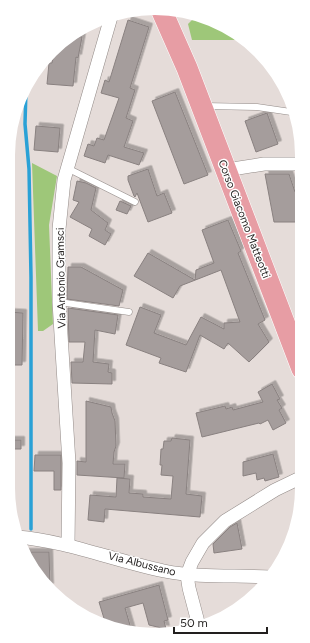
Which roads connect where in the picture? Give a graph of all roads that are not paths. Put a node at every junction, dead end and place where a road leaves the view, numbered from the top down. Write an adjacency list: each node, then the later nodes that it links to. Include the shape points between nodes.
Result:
1 (164, 15): 4 (main road, Corso Giacomo Matteotti)
2 (173, 16): 4 (main road, Corso Giacomo Matteotti)
3 (109, 22): 8 (street, Via Antonio Gramsci)
4 (187, 68): 5 (main road, Corso Giacomo Matteotti)
5 (201, 106): 6 (lane, via 256,107); 9 (main road, Corso Giacomo Matteotti)
6 (288, 112)
7 (295, 164): 9 (street, via 264,164)
8 (67, 168): 10 (lane); 11 (street, Via Antonio Gramsci, via 59,229)
9 (226, 170): 13 (main road, Corso Giacomo Matteotti)
10 (135, 202)
11 (59, 302): 12 (lane); 16 (street, Via Antonio Gramsci, via 69,463)
12 (128, 312)
13 (295, 351)
14 (295, 480): 17 (street, via 225,520 203,543)
15 (24, 538): 16 (street, Via Albussano)
16 (68, 545): 17 (street, Via Albussano)
17 (187, 575): 18 (street, Via Albussano); 19 (street)
18 (262, 578)
19 (198, 621)

